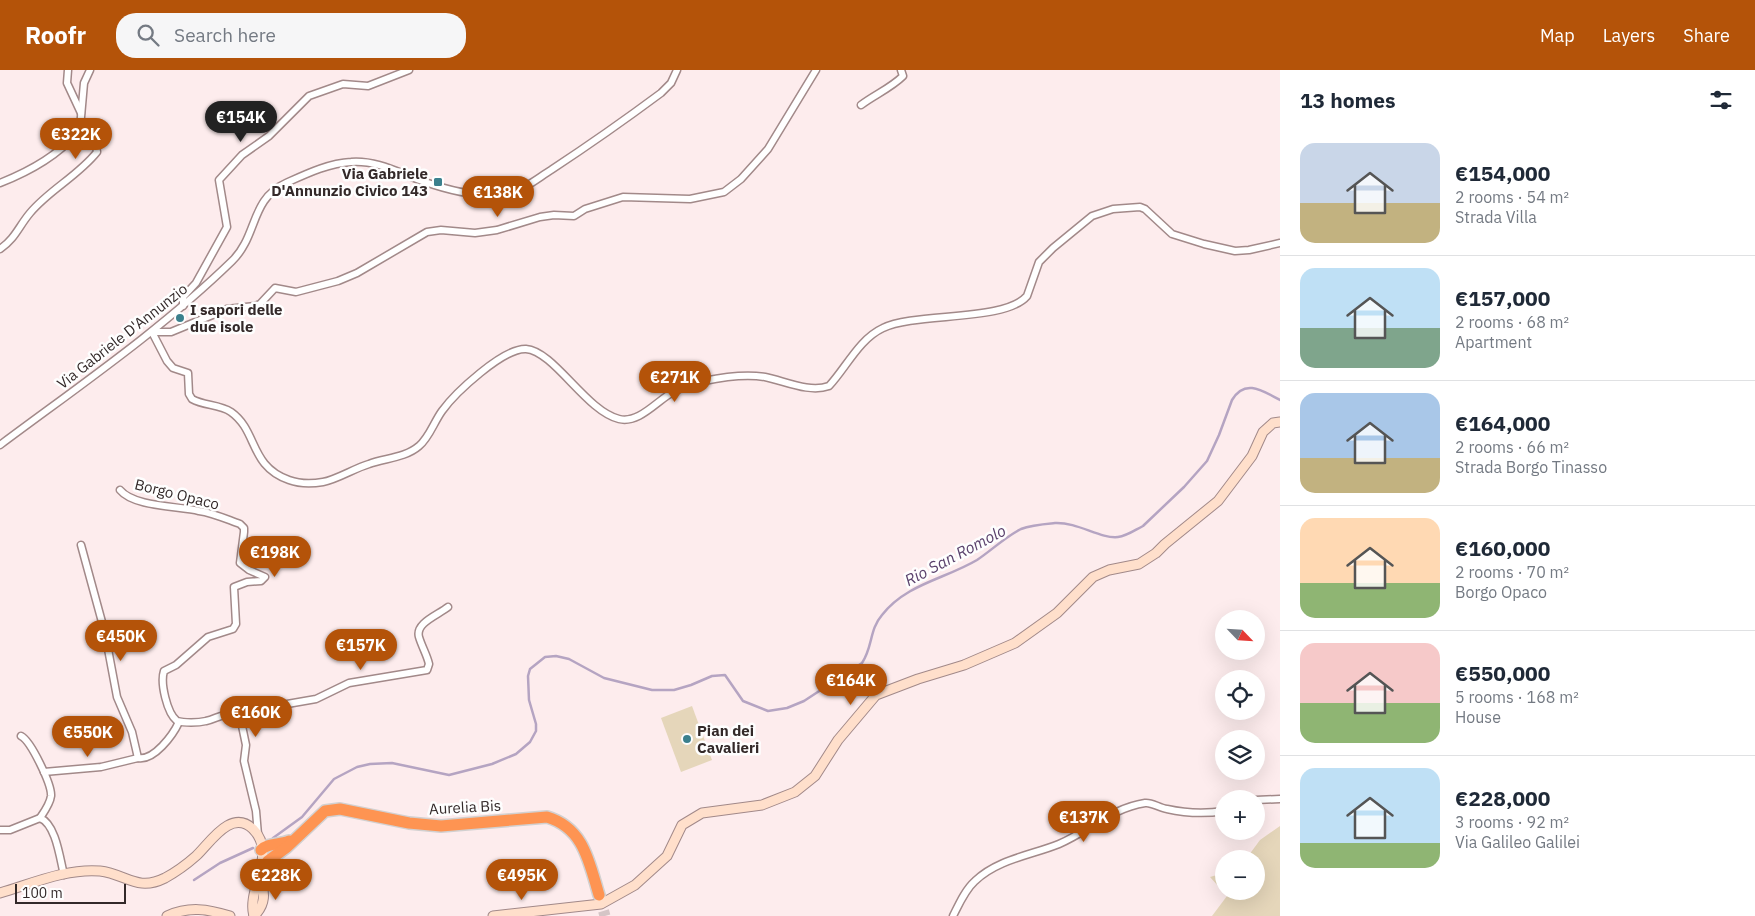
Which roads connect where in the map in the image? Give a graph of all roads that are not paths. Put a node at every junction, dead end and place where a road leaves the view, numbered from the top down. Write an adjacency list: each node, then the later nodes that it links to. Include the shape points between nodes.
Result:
1 (68, 70): 8 (street, via 68,83)
2 (90, 70): 8 (street, via 84,83)
3 (409, 70): 13 (street, via 368,86 343,84 309,96 269,136 228,169 219,180 227,227 196,283 183,297)
4 (677, 70): 13 (street, Via Gabriele D'Annunzio, via 671,83 655,98 512,193 465,193 388,167 352,162 321,169 284,184 262,202 246,244 234,259)
5 (816, 70): 14 (street, via 768,149 741,179 724,192 690,199 623,197 574,216 540,217 497,230 427,232 338,281 296,292 275,288 260,304 227,310 170,332)
6 (902, 70): 7 (street, via 903,76 895,84 878,92)
7 (861, 106)
8 (81, 114): 9 (street)
9 (76, 134): 10 (street, via 66,146 40,164); 12 (street, via 88,134 95,140 97,152 30,212 15,238)
10 (0, 183)
11 (1280, 243): 14 (street, via 1235,251 1172,234 1140,207 1101,212 1092,216 1039,262 1023,300 993,310 882,328 866,341 829,386 814,388 756,376 706,381 674,391 639,416 626,420 610,416 542,355 526,349 516,350 502,356 449,401 418,448 325,482 314,483 299,483 277,474 258,457 242,424 231,412 192,399 188,372 173,368 166,361)
12 (0, 249)
13 (183, 306): 14 (street, Via Gabriele D'Annunzio)
14 (152, 332): 16 (street, Via Gabriele D'Annunzio)
15 (1280, 422): 38 (street, via 1273,423 1263,432 1252,456 1218,501 1156,554 1139,564 1093,577 1057,613 1015,643 964,665 918,678 876,695 838,740 815,776 795,792 762,805 702,813 682,825 667,856 635,885 601,904)
16 (0, 445)
17 (120, 490): 20 (street, Borgo Opaco, via 140,501 201,511 240,524 244,532 240,563 265,577 234,588 236,624 233,629 208,637 176,665 164,671 162,687 171,714)
18 (81, 545): 23 (street, via 106,633 117,698 132,732)
19 (448, 607): 21 (street, via 419,629 430,664 427,670 349,683 316,699 255,712)
20 (179, 722): 21 (street, via 202,722 225,715); 23 (street, via 163,745 145,758)
21 (241, 724): 30 (street, via 246,745 244,761)
22 (21, 736): 24 (street, via 29,742)
23 (138, 758): 24 (street, via 101,767)
24 (44, 772): 28 (street, via 51,796)
25 (1280, 799): 26 (street)
26 (1265, 800)
27 (1215, 812): 39 (street, via 1166,809 1148,803 1125,807 1083,832 1009,861 976,880)
28 (40, 818): 29 (street, via 10,830); 32 (street, via 53,831)
29 (0, 830)
30 (263, 847): 31 (highway); 32 (street, via 245,824 233,823 224,827 187,864 151,883 137,884 99,871); 34 (highway, Aurelia Bis, via 297,837 325,812 334,809 441,826 547,817 569,827 580,842)
31 (261, 874): 35 (street, via 260,889 253,894)
32 (64, 875): 33 (street)
33 (0, 893)
34 (599, 895)
35 (256, 909)
36 (167, 916): 37 (street, via 197,909)
37 (230, 916)
38 (493, 916)
39 (953, 916)

